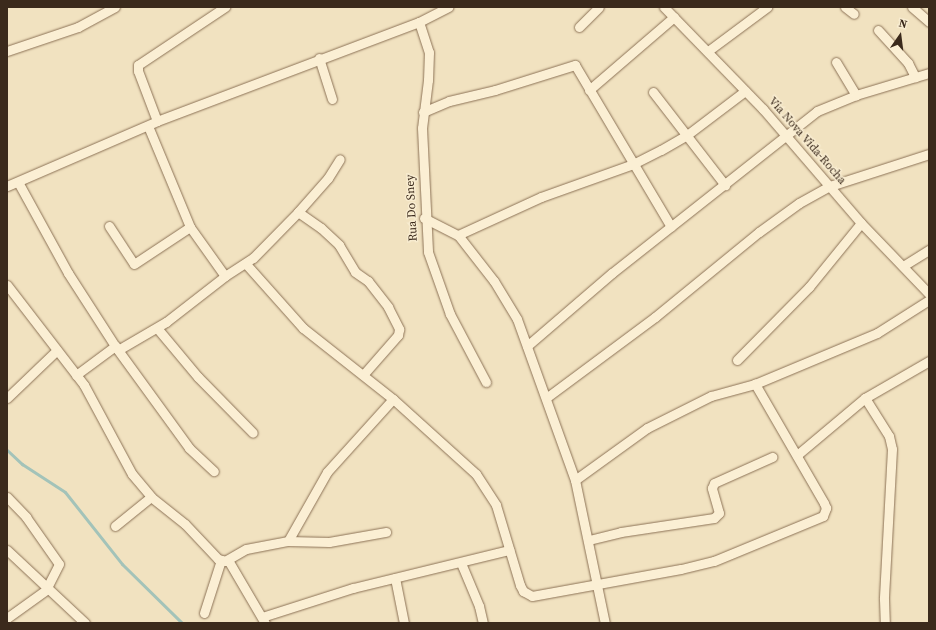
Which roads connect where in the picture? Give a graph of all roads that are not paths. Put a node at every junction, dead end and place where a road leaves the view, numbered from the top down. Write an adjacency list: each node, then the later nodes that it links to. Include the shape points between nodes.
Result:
1 (115, 7): 16 (street, via 78,27)
2 (225, 7): 27 (street, via 138,65)
3 (448, 7): 11 (street)
4 (599, 7): 13 (street)
5 (664, 7): 10 (street, Via Nova Vida-Rocha)
6 (767, 7): 15 (street)
7 (845, 7): 9 (street)
8 (912, 7): 12 (street)
9 (854, 14)
10 (674, 17): 15 (street, Via Nova Vida-Rocha); 21 (street)
11 (418, 22): 17 (street); 26 (street, Rua Do Sney, via 428,52 428,80)
12 (929, 22)
13 (579, 27)
14 (878, 30): 20 (street, via 908,63)
15 (708, 51): 22 (street, Via Nova Vida-Rocha)
16 (7, 52)
17 (319, 58): 25 (street); 27 (street)
18 (836, 62): 24 (street)
19 (929, 73): 20 (street)
20 (915, 77): 24 (street)
21 (589, 90): 26 (street, via 573,64 495,90 449,101); 33 (street)
22 (745, 91): 29 (street); 30 (street, Via Nova Vida-Rocha)
23 (653, 92): 29 (street)
24 (856, 95): 30 (street, via 818,111)
25 (332, 99)
26 (423, 112): 39 (street, Rua Do Sney)
27 (157, 121): 28 (street)
28 (148, 126): 34 (street); 43 (street)
29 (687, 135): 33 (street); 35 (street)
30 (786, 135): 35 (street); 37 (street, Via Nova Vida-Rocha)
31 (929, 154): 37 (street)
32 (340, 159): 38 (street, via 328,178)
33 (633, 164): 42 (street); 44 (street, via 503,213)
34 (18, 182): 36 (street); 54 (street, via 68,273)
35 (725, 185): 42 (street)
36 (7, 186)
37 (830, 186): 40 (street, Via Nova Vida-Rocha); 63 (street, via 775,220 655,317)
38 (298, 212): 46 (street); 59 (street, via 322,228 339,245 355,272 368,281 388,307 398,329 398,335)
39 (424, 218): 44 (street); 60 (street, Rua Do Sney, via 430,261 450,314)
40 (861, 223): 47 (street, Via Nova Vida-Rocha); 56 (street, via 810,287)
41 (109, 226): 43 (street, via 134,264)
42 (671, 227): 53 (street)
43 (190, 228): 48 (street)
44 (458, 236): 53 (street, via 510,307)
45 (929, 250): 47 (street)
46 (246, 264): 48 (street); 59 (street, via 303,328)
47 (903, 266): 50 (street, Via Nova Vida-Rocha)
48 (225, 276): 52 (street)
49 (7, 285): 55 (street)
50 (929, 294)
51 (929, 300): 61 (street, via 877,333)
52 (157, 328): 54 (street); 66 (street, via 198,377)
53 (527, 346): 63 (street)
54 (116, 348): 58 (street); 69 (street, via 188,448)
55 (57, 350): 58 (street); 62 (street)
56 (737, 360)
57 (929, 361): 64 (street)
58 (76, 375): 72 (street, via 94,402 123,461)
59 (363, 375): 65 (street)
60 (486, 382)
61 (755, 384): 67 (street); 70 (street, via 711,396 647,428)
62 (7, 398)
63 (546, 398): 70 (street)
64 (865, 398): 67 (street); 91 (street, via 889,436 892,449)
65 (393, 399): 76 (street, via 327,472); 78 (street, via 466,463 485,484 496,505)
66 (253, 433)
67 (797, 455): 82 (street, via 826,508 823,516 714,560)
68 (772, 457): 75 (street, via 714,483 712,488 719,513 714,518 621,532)
69 (214, 471)
70 (575, 480): 75 (street)
71 (7, 497): 83 (street, via 26,517 58,560 58,566)
72 (151, 497): 73 (street); 79 (street)
73 (115, 526)
74 (386, 532): 76 (street, via 329,542)
75 (589, 540): 82 (street)
76 (288, 541): 79 (street, via 246,549)
77 (7, 550): 83 (street)
78 (509, 550): 80 (street); 82 (street, via 523,591 532,596)
79 (225, 560): 84 (street); 86 (street)
80 (461, 563): 81 (street); 89 (street, via 479,606)
81 (395, 578): 86 (street, via 346,590); 88 (street)
82 (595, 584): 90 (street)
83 (47, 587): 85 (street); 87 (street)
84 (204, 613)
85 (7, 618)
86 (264, 620)
87 (85, 623)
88 (404, 623)
89 (483, 623)
90 (605, 623)
91 (885, 623)

